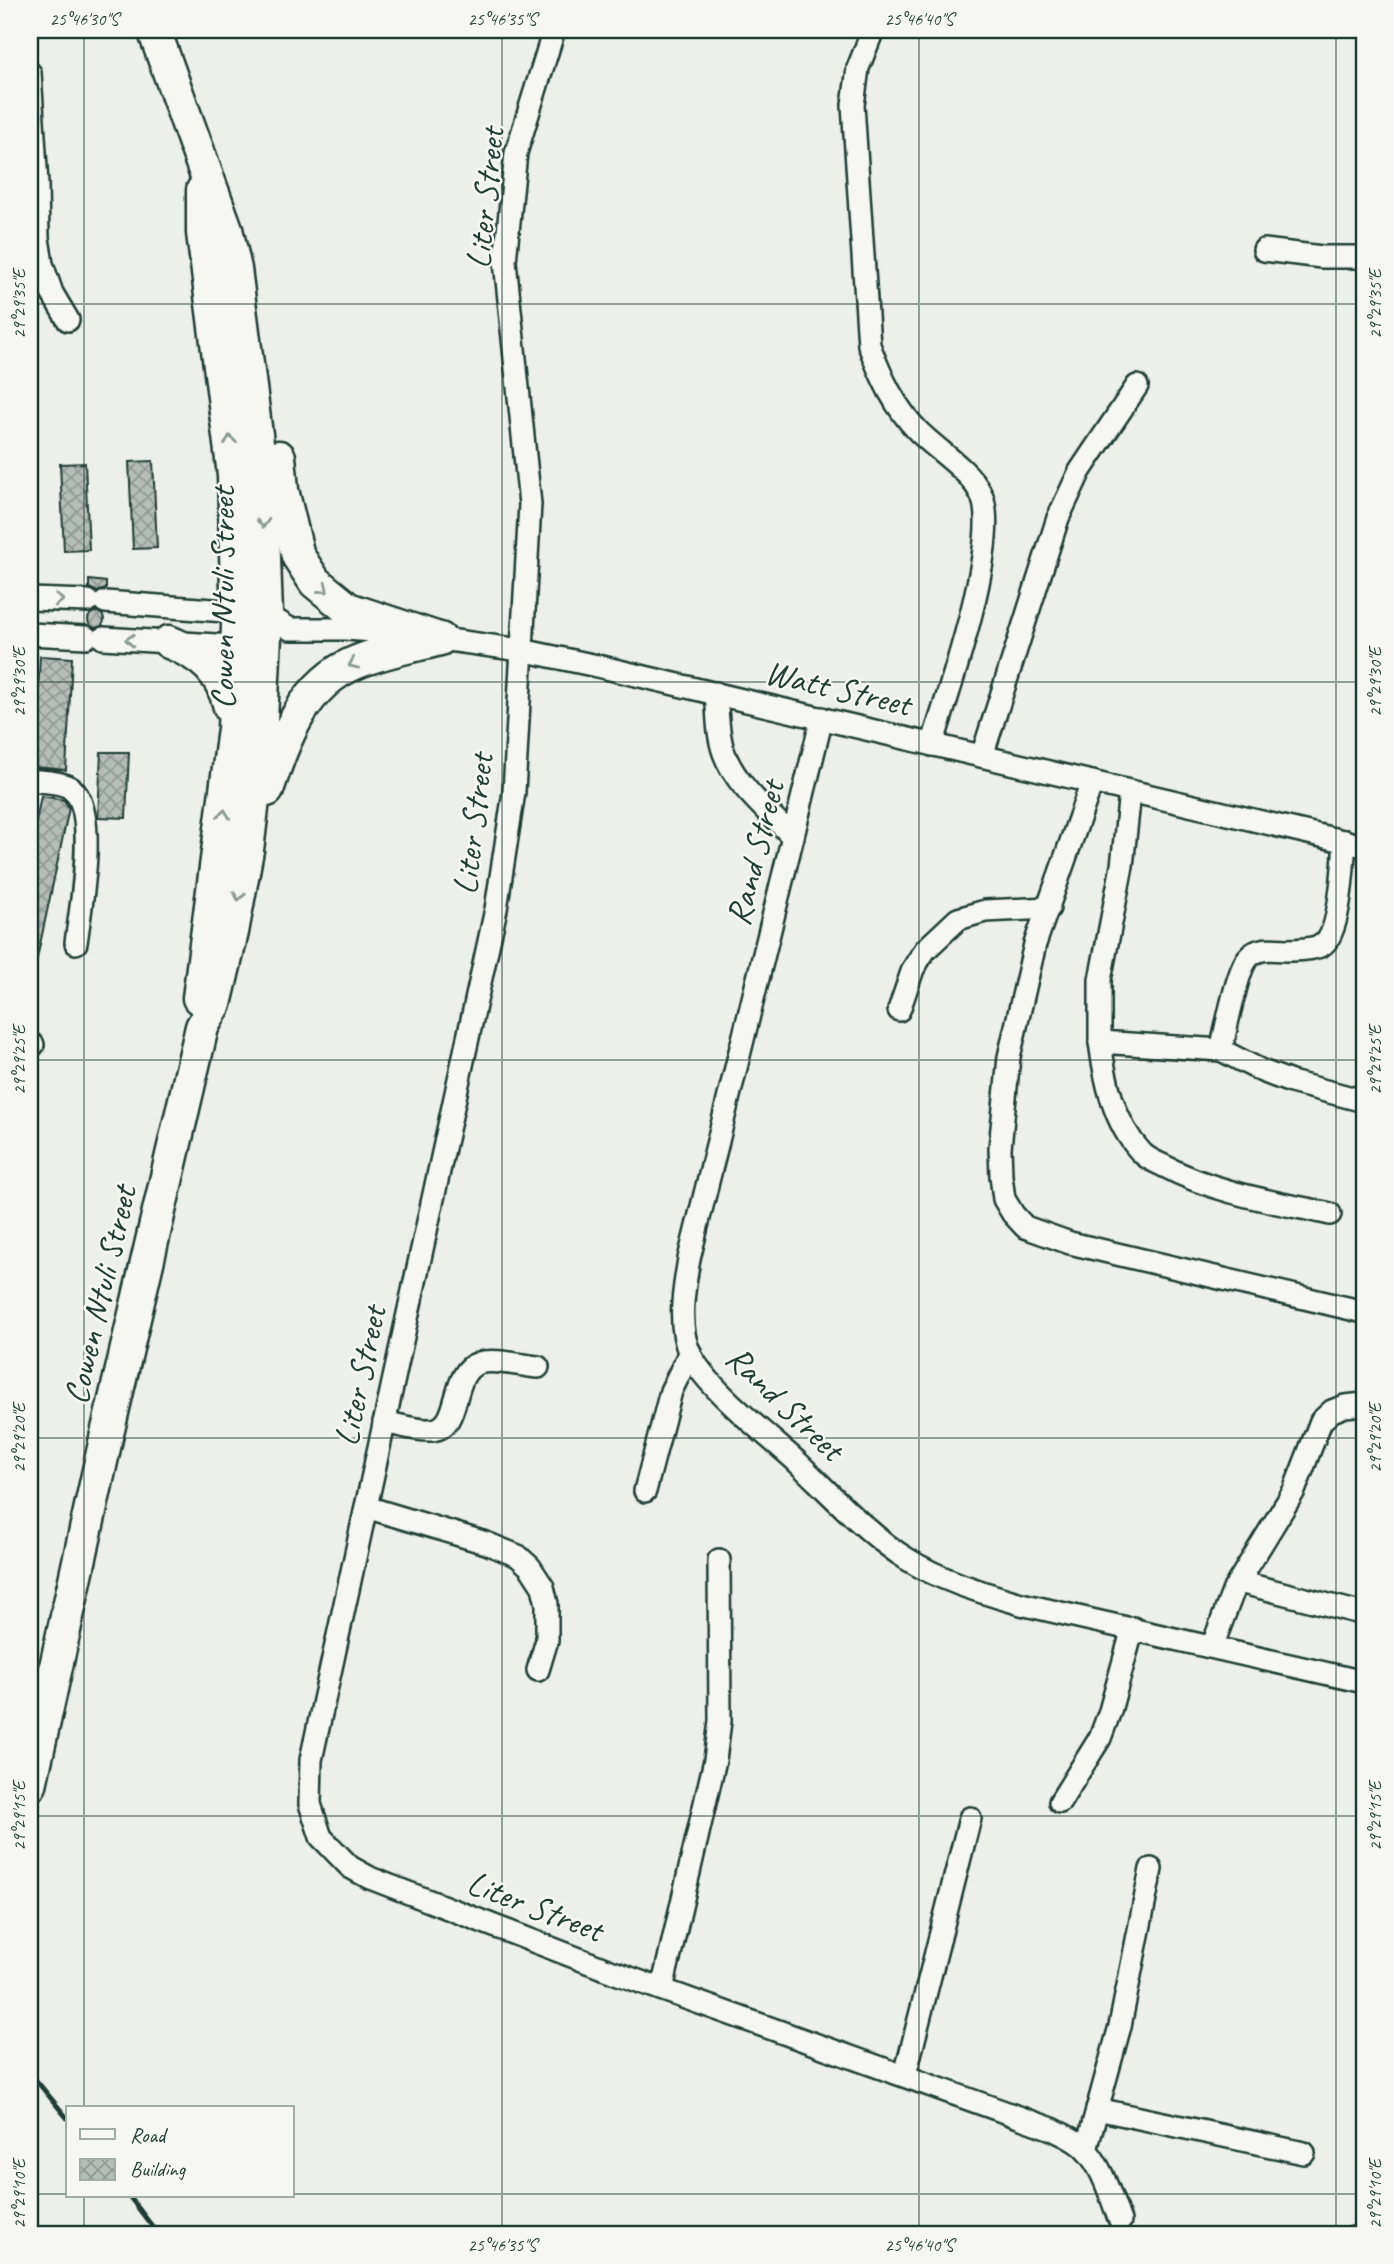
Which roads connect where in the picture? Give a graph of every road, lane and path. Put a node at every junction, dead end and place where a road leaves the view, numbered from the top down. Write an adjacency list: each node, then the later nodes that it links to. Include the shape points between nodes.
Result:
1 (154, 30): 6 (highway, Cowen Ntuli Street)
2 (173, 30): 6 (highway)
3 (554, 30): 21 (street, Liter Street, via 516,153 505,261 530,505)
4 (873, 30): 25 (street, via 858,68 853,105 869,345 897,405 980,492 988,514 965,635)
5 (30, 73): 7 (street)
6 (174, 80): 9 (highway, Cowen Ntuli Street)
7 (31, 103): 8 (street)
8 (33, 154): 13 (street, via 42,264)
9 (202, 168): 12 (highway, Cowen Ntuli Street, via 226,229); 16 (highway, Cowen Ntuli Street, one-way to 9, via 234,475 203,233)
10 (1264, 250): 11 (street)
11 (1364, 257)
12 (235, 269): 16 (highway, Cowen Ntuli Street, one-way to 16, via 261,474); 18 (highway, one-way to 18, via 262,354 276,424 282,490 298,556 315,582 348,609)
13 (68, 320)
14 (1137, 386): 26 (street, via 1080,471 1058,517)
15 (30, 599): 16 (street, Watt Street, one-way to 16)
16 (264, 618): 18 (street, Watt Street); 20 (highway, Cowen Ntuli Street); 20 (street)
17 (30, 634): 19 (street, one-way to 17)
18 (439, 638): 21 (street, Watt Street); 32 (highway, one-way to 32, via 356,662 324,681 311,695 284,745)
19 (169, 642): 20 (street); 24 (highway, via 212,667 222,682)
20 (251, 647): 24 (highway, Cowen Ntuli Street); 32 (highway, Cowen Ntuli Street, via 260,741)
21 (520, 650): 22 (street, Watt Street); 45 (street, Liter Street, via 514,792 506,856)
22 (716, 693): 23 (street, Watt Street); 30 (street, via 719,733 729,765)
23 (822, 718): 25 (street, Watt Street); 30 (street, Rand Street)
24 (234, 729): 36 (highway, Cowen Ntuli Street, one-way to 24, via 201,975)
25 (932, 744): 26 (street, Watt Street)
26 (982, 756): 28 (street, Watt Street)
27 (30, 780): 34 (street, via 72,789 84,817 86,855)
28 (1092, 782): 29 (street, Watt Street); 33 (street)
29 (1130, 792): 31 (street, Watt Street); 37 (street, via 1122,866 1100,980)
30 (793, 837): 42 (street, Rand Street, via 689,1259 683,1327)
31 (1355, 844): 38 (street, via 1328,940 1307,949 1257,951 1247,958)
32 (247, 850): 36 (highway, Cowen Ntuli Street, one-way to 36, via 215,1004)
33 (1049, 908): 35 (street, via 985,911 958,919 925,950); 41 (street, via 1035,944 1009,1057 1000,1176 1004,1199 1013,1214 1025,1227 1070,1243)
34 (76, 943)
35 (899, 1010)
36 (202, 1027): 55 (highway, Cowen Ntuli Street)
37 (1100, 1042): 38 (street); 40 (street, via 1118,1117 1143,1155 1208,1185)
38 (1222, 1050): 39 (street, via 1292,1082)
39 (1364, 1101)
40 (1330, 1214)
41 (1364, 1312)
42 (690, 1352): 46 (street, via 671,1391); 51 (street, Rand Street, via 727,1398 906,1558 967,1588)
43 (538, 1367): 45 (street, via 477,1363 462,1380 446,1424 432,1430)
44 (1364, 1404): 49 (street, via 1332,1411 1321,1421 1294,1491)
45 (384, 1422): 47 (street, Liter Street)
46 (645, 1491)
47 (366, 1507): 53 (street, via 486,1544 517,1556 530,1567 547,1604 547,1640); 59 (street, Liter Street, via 311,1760 310,1804 321,1837 349,1867 370,1878)
48 (719, 1560): 59 (street, via 720,1721)
49 (1239, 1582): 50 (street); 52 (street)
50 (1364, 1614)
51 (1133, 1628): 52 (street, Rand Street); 56 (street, via 1100,1738)
52 (1212, 1647): 54 (street, Rand Street)
53 (538, 1670)
54 (1364, 1682)
55 (30, 1786)
56 (1060, 1802)
57 (970, 1818): 60 (street)
58 (1151, 1869): 61 (street, via 1120,2026)
59 (662, 1989): 60 (street, Liter Street)
60 (905, 2075): 62 (street, Liter Street, via 1052,2129)
61 (1097, 2109): 62 (street); 63 (street)
62 (1086, 2150): 64 (street, Liter Street)
63 (1304, 2152)
64 (1120, 2221)

